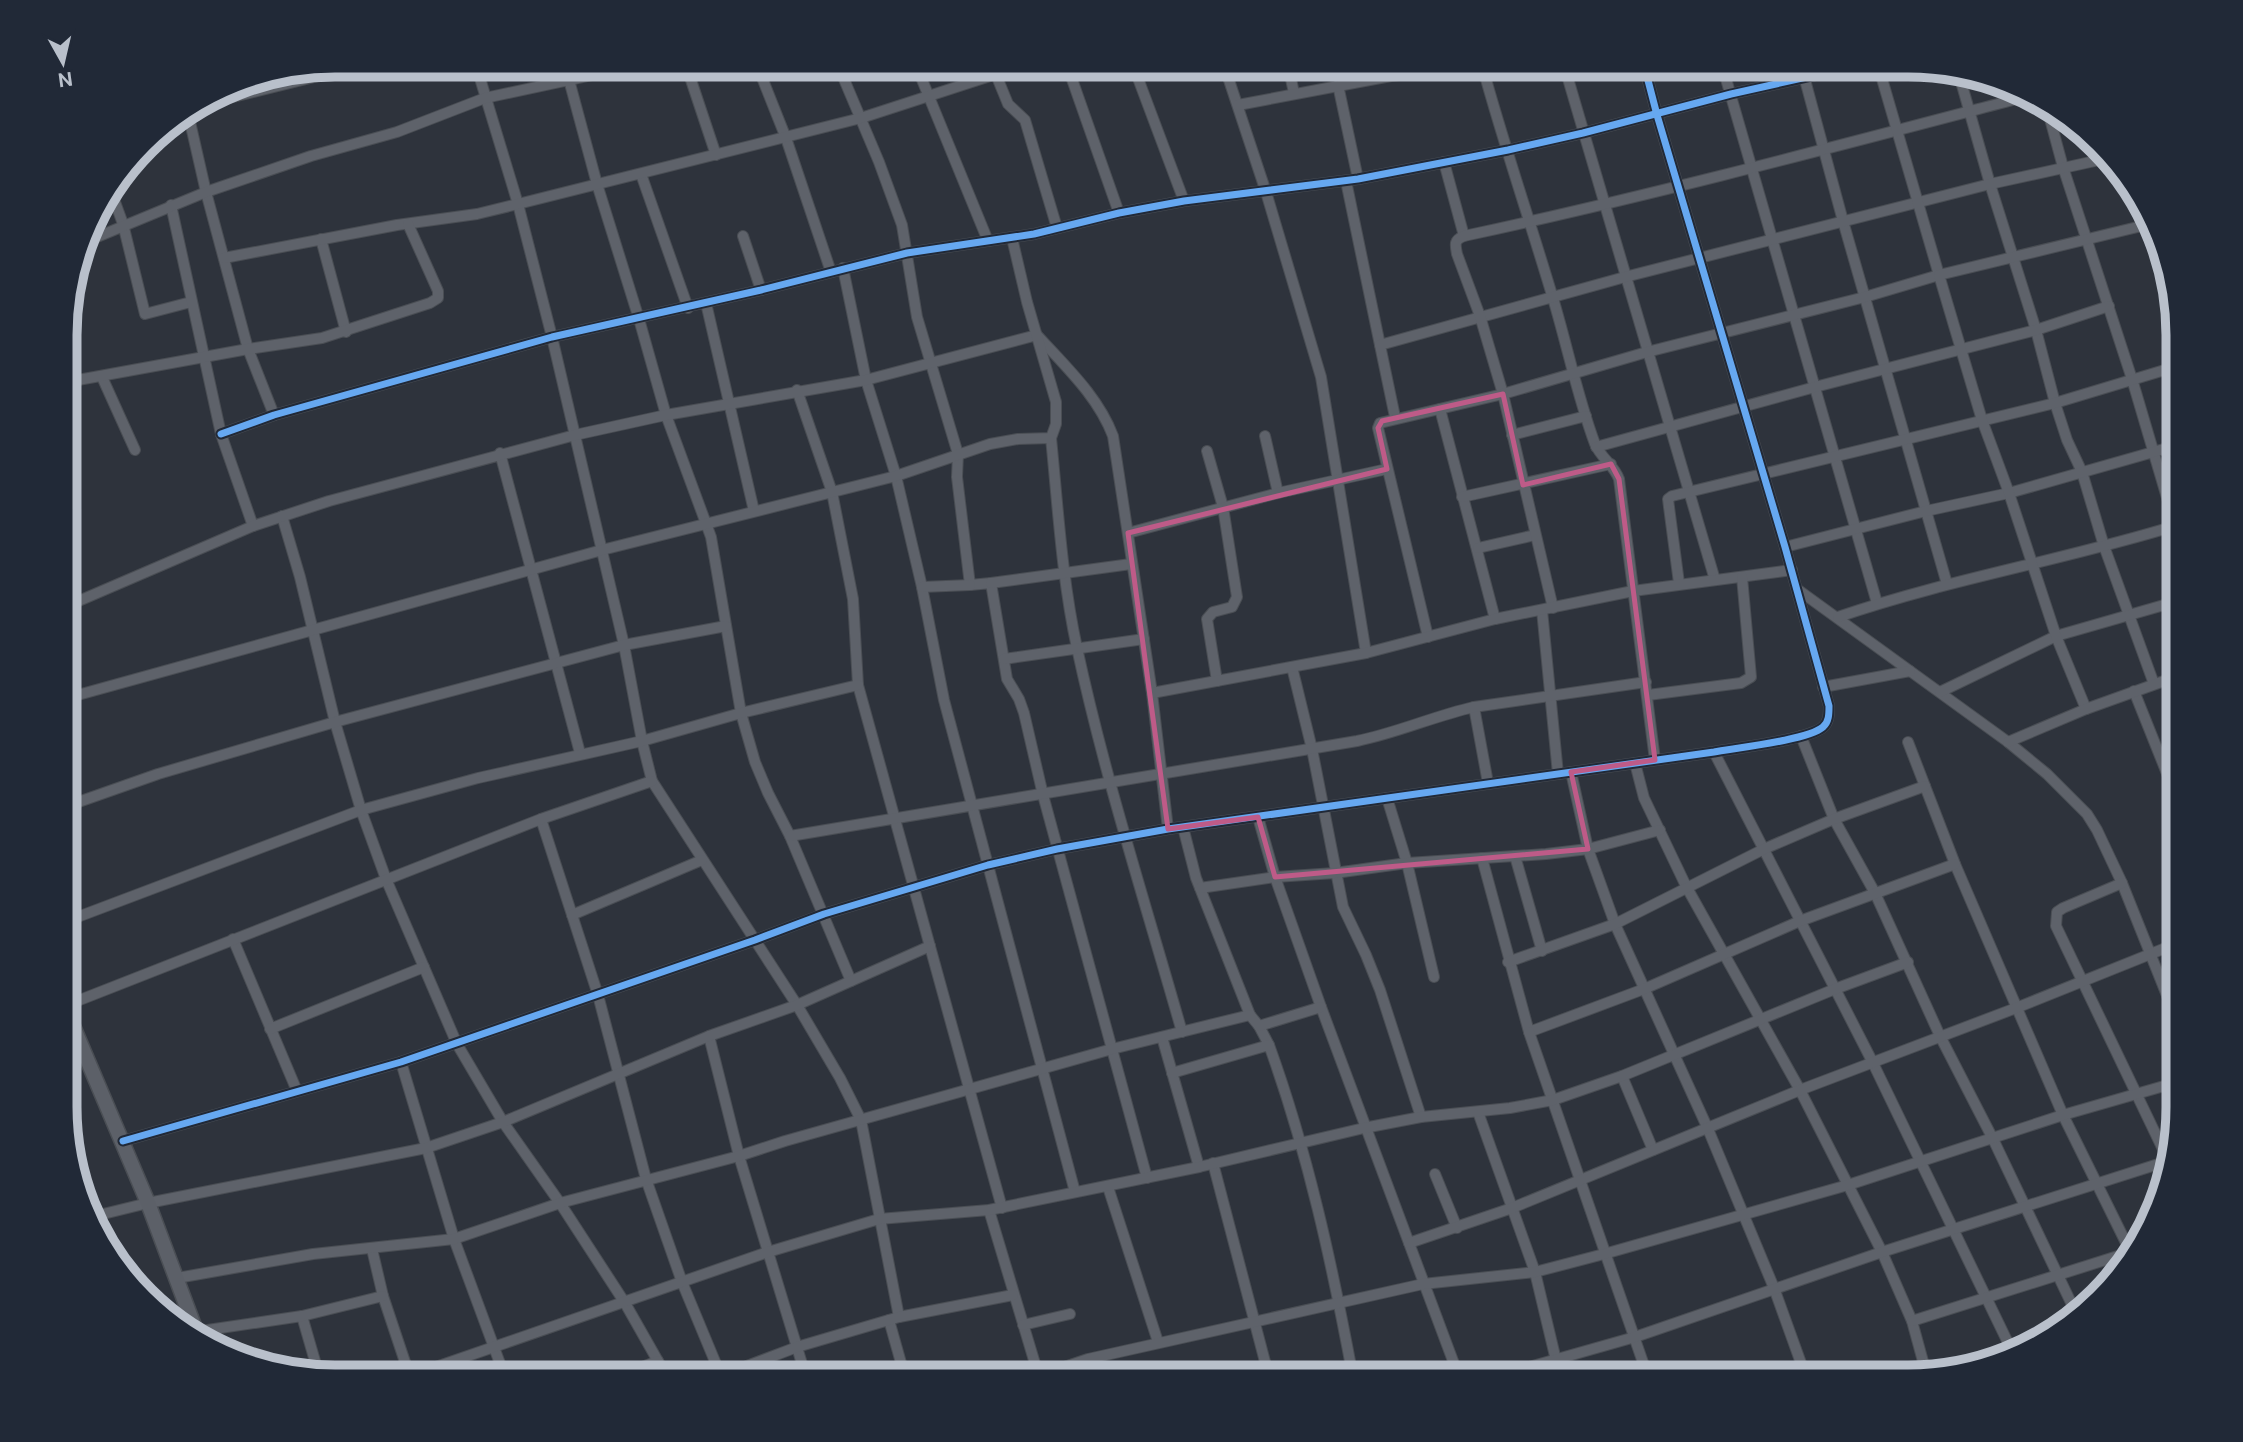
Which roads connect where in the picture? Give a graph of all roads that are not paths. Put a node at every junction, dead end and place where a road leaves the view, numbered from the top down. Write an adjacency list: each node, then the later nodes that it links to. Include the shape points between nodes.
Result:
1 (479, 77): 30 (street)
2 (579, 77): 23 (street)
3 (690, 77): 44 (street)
4 (762, 77): 41 (street)
5 (843, 77): 36 (street)
6 (921, 77): 31 (street)
7 (978, 77): 31 (street)
8 (997, 77): 69 (street, via 1008,104 1025,120)
9 (1071, 77): 63 (street)
10 (1138, 77): 58 (street)
11 (1228, 77): 33 (street)
12 (1291, 77): 27 (street)
13 (1365, 77): 24 (street)
14 (1384, 77): 24 (street)
15 (1486, 77): 42 (street)
16 (1567, 77): 40 (street)
17 (1647, 77): 35 (street)
18 (1726, 77): 28 (street)
19 (1809, 77): 21 (street)
20 (1881, 77): 39 (street)
21 (1805, 78): 28 (street); 43 (street)
22 (308, 79): 29 (street)
23 (569, 79): 30 (street); 52 (street)
24 (1366, 80): 26 (street)
25 (1961, 83): 34 (street)
26 (1338, 85): 27 (street); 50 (street)
27 (1294, 93): 33 (street)
28 (1731, 94): 35 (street); 48 (street)
29 (242, 95)
30 (485, 98): 55 (street, via 397,132); 61 (street)
31 (929, 98): 36 (street); 77 (street)
32 (2013, 100): 34 (street)
33 (1238, 105): 56 (street)
34 (1970, 112): 39 (street); 53 (street)
35 (1657, 115): 40 (street); 54 (street)
36 (861, 118): 41 (street); 78 (street, via 900,219)
37 (2050, 119): 47 (street)
38 (190, 121): 55 (street)
39 (1897, 131): 43 (street); 59 (street)
40 (1583, 133): 42 (street); 62 (street)
41 (786, 138): 44 (street); 83 (street)
42 (1507, 150): 46 (street); 65 (street)
43 (1824, 150): 48 (street); 64 (street)
44 (716, 155): 49 (street)
45 (2098, 160): 47 (street)
46 (1444, 162): 50 (street); 71 (street)
47 (2063, 167): 53 (street); 76 (street)
48 (1752, 168): 54 (street); 75 (street)
49 (641, 174): 52 (street); 92 (street)
50 (1358, 179): 51 (street)
51 (1346, 181): 56 (street); 101 (street)
52 (597, 184): 61 (street); 95 (street)
53 (1990, 184): 59 (street); 79 (street)
54 (1678, 187): 62 (street); 81 (street)
55 (206, 192): 60 (street); 80 (street)
56 (1266, 192): 58 (street); 146 (street, via 1321,377)
57 (115, 201): 67 (street)
58 (1184, 201): 63 (street)
59 (1919, 202): 64 (street); 84 (street)
60 (171, 205): 67 (street); 89 (street)
61 (517, 205): 66 (street); 100 (street)
62 (1604, 205): 65 (street); 85 (street)
63 (1119, 213): 69 (street)
64 (1843, 221): 75 (street); 88 (street)
65 (1530, 222): 71 (street); 87 (street)
66 (408, 224): 74 (street); 97 (street, via 438,298)
67 (123, 225): 72 (street); 89 (street, via 145,314)
68 (2142, 227): 76 (street)
69 (1057, 228): 73 (street)
70 (743, 236): 86 (street)
71 (1464, 236): 94 (street, via 1455,248)
72 (97, 237)
73 (1012, 238): 77 (street); 99 (street)
74 (321, 239): 80 (street); 97 (street)
75 (1772, 239): 81 (street); 93 (street)
76 (2086, 240): 79 (street); 91 (street)
77 (988, 241): 78 (street)
78 (906, 253): 82 (street); 106 (street)
79 (2013, 256): 84 (street); 96 (street)
80 (224, 258): 102 (street)
81 (1699, 258): 85 (street); 98 (street)
82 (843, 268): 83 (street); 112 (street)
83 (831, 272): 86 (street)
84 (1939, 275): 88 (street); 103 (street)
85 (1625, 277): 87 (street); 104 (street)
86 (761, 290): 90 (street)
87 (1553, 297): 94 (street); 109 (street)
88 (1865, 297): 93 (street); 107 (street)
89 (191, 302): 105 (street)
90 (706, 303): 92 (street); 117 (street)
91 (2109, 306): 96 (street); 111 (street)
92 (688, 308): 95 (street)
93 (1794, 315): 98 (street); 114 (street)
94 (1480, 316): 101 (street); 116 (street)
95 (639, 319): 100 (street); 122 (street)
96 (2036, 330): 103 (street); 118 (street)
97 (346, 332): 102 (street)
98 (1721, 332): 104 (street); 119 (street)
99 (1037, 335): 106 (street); 131 (street, via 1057,408); 162 (street, via 1087,390 1108,423 1116,447)
100 (552, 337): 121 (street); 128 (street)
101 (1380, 345): 124 (street)
102 (248, 349): 105 (street); 121 (street)
103 (1962, 350): 107 (street); 125 (street)
104 (1647, 352): 109 (street); 126 (street)
105 (204, 358): 110 (street); 127 (street)
106 (930, 364): 112 (street); 139 (street)
107 (1887, 368): 114 (street); 132 (street)
108 (2166, 369): 111 (street)
109 (1575, 374): 116 (street); 123 (street)
110 (102, 377): 113 (street); 135 (street)
111 (2132, 379): 118 (street); 137 (street)
112 (866, 380): 115 (street); 145 (street)
113 (77, 381)
114 (1815, 387): 119 (street); 140 (street)
115 (797, 390): 117 (street); 148 (street)
116 (1503, 394): 120 (street); 129 (street)
117 (729, 403): 122 (street); 156 (street)
118 (2055, 403): 125 (street); 143 (street)
119 (1742, 407): 126 (street); 144 (street)
120 (1440, 409): 124 (street); 153 (street)
121 (274, 415): 127 (street)
122 (666, 415): 128 (street); 158 (street)
123 (1586, 416): 129 (street); 133 (street)
124 (1395, 417): 142 (street, via 1382,421 1378,428)
125 (1982, 421): 132 (street); 151 (street)
126 (1670, 426): 133 (street); 150 (street)
127 (221, 434): 159 (street)
128 (575, 435): 138 (street); 167 (street)
129 (1512, 435): 147 (street)
130 (1265, 436): 149 (street)
131 (1052, 438): 139 (street, via 1003,441); 172 (street)
132 (1907, 440): 140 (street); 155 (street)
133 (1596, 447): 141 (street)
134 (2166, 448): 137 (street)
135 (135, 450)
136 (1207, 451): 154 (street)
137 (2153, 452): 143 (street); 152 (street)
138 (500, 453): 157 (street); 170 (street)
139 (958, 454): 145 (street); 178 (street)
140 (1836, 457): 144 (street); 160 (street)
141 (1611, 464): 147 (street); 181 (street, via 1619,479)
142 (1387, 469): 146 (street); 192 (street)
143 (2082, 472): 151 (street); 164 (street)
144 (1763, 475): 150 (street); 165 (street)
145 (896, 476): 148 (street); 179 (street)
146 (1338, 479): 149 (street); 196 (street)
147 (1523, 485): 153 (street); 163 (street)
148 (832, 492): 156 (street); 205 (street, via 853,599)
149 (1278, 493): 154 (street)
150 (1690, 493): 174 (street); 176 (street, via 1668,501)
151 (2009, 493): 155 (street); 168 (street)
152 (2166, 493)
153 (1462, 497): 166 (street)
154 (1223, 507): 162 (street); 202 (street, via 1237,597 1235,605 1213,612 1208,619)
155 (1926, 510): 160 (street); 177 (street)
156 (754, 511): 158 (street)
157 (282, 516): 159 (street); 190 (street)
158 (707, 523): 167 (street); 189 (street)
159 (253, 526): 182 (street)
160 (1856, 529): 165 (street); 183 (street)
161 (2166, 531): 164 (street)
162 (1128, 533): 169 (street)
163 (1535, 535): 166 (street); 185 (street)
164 (2104, 546): 168 (street); 186 (street)
165 (1786, 547): 171 (street)
166 (1478, 548): 188 (street)
167 (602, 550): 170 (street); 194 (street)
168 (2030, 562): 177 (street); 191 (street)
169 (1131, 564): 172 (street); 193 (street)
170 (531, 569): 190 (street); 198 (street)
171 (1791, 570): 173 (street); 180 (street)
172 (1064, 574): 175 (street); 195 (street)
173 (1742, 577): 174 (street); 212 (street, via 1751,677 1741,683)
174 (1715, 580): 176 (street)
175 (991, 583): 178 (street); 197 (street)
176 (1679, 583): 181 (street)
177 (1947, 584): 183 (street)
178 (970, 585): 179 (street)
179 (922, 587): 237 (street, via 944,700)
180 (1797, 589): 187 (street); 206 (street)
181 (1633, 591): 185 (street); 203 (street)
182 (77, 602)
183 (1877, 603): 187 (street)
184 (2166, 604): 186 (street)
185 (1548, 609): 188 (street); 211 (street)
186 (2129, 615): 191 (street); 204 (street)
187 (1838, 617): 200 (street)
188 (1495, 619): 192 (street)
189 (726, 626): 194 (street); 215 (street)
190 (313, 628): 210 (street); 216 (street)
191 (2056, 636): 208 (street); 214 (street)
192 (1429, 637): 196 (street)
193 (1144, 639): 195 (street); 209 (street)
194 (624, 645): 198 (street); 218 (street)
195 (1077, 648): 197 (street); 231 (street)
196 (1366, 653): 199 (street)
197 (1004, 659): 234 (street, via 1007,679 1024,713)
198 (556, 664): 216 (street); 223 (street)
199 (1292, 667): 202 (street); 221 (street)
200 (1910, 671): 206 (street); 208 (street)
201 (2166, 680): 204 (street)
202 (1217, 681): 209 (street)
203 (1646, 682): 211 (street); 212 (street)
204 (2154, 684): 207 (street)
205 (858, 685): 215 (street); 241 (street)
206 (1823, 687): 217 (street, via 1829,706 1827,723)
207 (2134, 691): 214 (street); 226 (street)
208 (1940, 692): 220 (street)
209 (1152, 693): 228 (street)
210 (77, 695)
211 (1551, 695): 213 (street); 229 (street)
212 (1648, 695): 224 (street)
213 (1474, 706): 221 (street, via 1391,734); 232 (street)
214 (2085, 709): 220 (street)
215 (741, 713): 218 (street); 247 (street, via 761,778)
216 (335, 722): 236 (street, via 158,774); 239 (street)
217 (1801, 736): 222 (street); 243 (street)
218 (642, 741): 223 (street); 230 (street)
219 (1908, 742): 233 (street)
220 (2008, 742): 261 (street, via 2087,814)
221 (1312, 749): 228 (street); 238 (street)
222 (1714, 752): 224 (street); 251 (street)
223 (580, 753): 239 (street)
224 (1655, 760): 225 (street)
225 (1635, 763): 227 (street); 246 (street, via 1644,798)
226 (2166, 771)
227 (1571, 772): 229 (street); 250 (street)
228 (1162, 774): 231 (street); 245 (street)
229 (1558, 774): 232 (street)
230 (652, 781): 242 (street); 254 (street)
231 (1110, 783): 234 (street); 248 (street)
232 (1488, 783): 235 (street)
233 (1925, 786): 243 (street); 256 (street)
234 (1042, 795): 237 (street); 249 (street)
235 (1387, 798): 238 (street); 255 (street)
236 (77, 803)
237 (974, 806): 241 (street); 257 (street)
238 (1322, 806): 240 (street); 258 (street)
239 (361, 810): 260 (street); 268 (street)
240 (1258, 817): 244 (street); 259 (street)
241 (894, 818): 247 (street); 263 (street)
242 (541, 819): 260 (street); 267 (street)
243 (1834, 820): 251 (street); 265 (street)
244 (1182, 827): 245 (street); 264 (street)
245 (1168, 829): 248 (street)
246 (1660, 830): 250 (street); 262 (street)
247 (790, 836): 266 (street)
248 (1126, 837): 249 (street); 296 (street)
249 (1057, 849): 257 (street); 304 (street)
250 (1588, 849): 252 (street); 270 (street)
251 (1764, 849): 262 (street); 269 (street)
252 (1516, 856): 253 (street); 275 (street)
253 (1482, 858): 255 (street); 278 (street)
254 (702, 860): 267 (street); 272 (street)
255 (1407, 863): 258 (street); 281 (street)
256 (1955, 864): 265 (street); 291 (street)
257 (988, 865): 263 (street); 308 (street)
258 (1335, 873): 259 (street); 320 (street, via 1343,907 1380,990)
259 (1275, 877): 264 (street); 290 (street)
260 (386, 879): 271 (street); 280 (street)
261 (2122, 883): 276 (street); 283 (street, via 2057,912 2056,926)
262 (1686, 886): 270 (street); 277 (street)
263 (914, 887): 266 (street); 273 (street)
264 (1200, 888): 292 (street)
265 (1875, 893): 269 (street); 279 (street)
266 (824, 914): 272 (street); 282 (street)
267 (572, 915): 287 (street)
268 (77, 917)
269 (1800, 921): 277 (street); 285 (street)
270 (1615, 923): 275 (street); 284 (street)
271 (233, 939): 288 (street); 295 (street)
272 (755, 940): 287 (street); 289 (street)
273 (930, 946): 282 (street); 313 (street)
274 (2166, 947): 276 (street)
275 (1542, 951): 278 (street)
276 (2149, 953): 283 (street); 286 (street)
277 (1723, 954): 284 (street); 293 (street)
278 (1508, 962): 297 (street)
279 (1908, 962): 285 (street); 300 (street)
280 (424, 967): 295 (street); 302 (street)
281 (1434, 977)
282 (851, 981): 289 (street)
283 (2081, 981): 291 (street); 316 (street)
284 (1644, 989): 297 (street); 305 (street)
285 (1835, 989): 293 (street); 306 (street)
286 (2166, 994)
287 (598, 995): 302 (street); 310 (street)
288 (77, 1001)
289 (797, 1005): 299 (street); 321 (street)
290 (1321, 1007): 294 (street); 323 (street)
291 (2017, 1008): 300 (street); 319 (street)
292 (1250, 1015): 294 (street); 296 (street)
293 (1761, 1019): 305 (street); 314 (street)
294 (1259, 1026): 303 (street)
295 (270, 1029): 315 (street)
296 (1182, 1032): 301 (street)
297 (1529, 1032): 317 (street)
298 (77, 1035): 326 (street)
299 (709, 1036): 310 (street); 331 (street)
300 (1940, 1036): 306 (street); 325 (street)
301 (1162, 1037): 304 (street); 309 (street)
302 (457, 1044): 307 (street); 322 (street)
303 (1269, 1045): 309 (street); 327 (street)
304 (1112, 1049): 308 (street); 337 (street)
305 (1674, 1055): 311 (street); 324 (street)
306 (1872, 1061): 314 (street); 332 (street)
307 (401, 1062): 315 (street); 329 (street)
308 (1042, 1069): 313 (street); 343 (street)
309 (1172, 1073): 335 (street)
310 (620, 1074): 322 (street); 338 (street)
311 (1622, 1076): 317 (street); 330 (street)
312 (2166, 1085): 316 (street)
313 (970, 1089): 321 (street); 347 (street)
314 (1800, 1090): 324 (street); 341 (street)
315 (297, 1091): 326 (street)
316 (2136, 1094): 319 (street); 328 (street)
317 (1553, 1100): 318 (street); 339 (street)
318 (1478, 1112): 320 (street); 348 (street)
319 (2063, 1115): 325 (street); 340 (street)
320 (1420, 1117): 323 (street)
321 (861, 1120): 331 (street); 352 (street)
322 (503, 1122): 329 (street); 345 (street)
323 (1364, 1128): 327 (street); 356 (street)
324 (1708, 1129): 330 (street); 351 (street)
325 (1993, 1139): 332 (street); 346 (street)
326 (123, 1141): 344 (street)
327 (1301, 1141): 333 (street); 372 (street)
328 (2163, 1147)
329 (426, 1148): 344 (street); 355 (street)
330 (1653, 1150): 339 (street)
331 (739, 1156): 338 (street); 359 (street)
332 (1920, 1161): 341 (street); 354 (street)
333 (1213, 1163): 335 (street); 380 (street)
334 (2159, 1164): 340 (street)
335 (1199, 1167): 337 (street)
336 (1436, 1174): 353 (street)
337 (1147, 1178): 342 (street)
338 (646, 1179): 345 (street); 366 (street)
339 (1580, 1179): 348 (street); 361 (street)
340 (2096, 1184): 346 (street); 357 (street)
341 (1848, 1185): 351 (street); 360 (street)
342 (1108, 1187): 343 (street); 384 (street)
343 (1075, 1192): 347 (street)
344 (148, 1203): 350 (street); 365 (street)
345 (560, 1203): 355 (street); 373 (street)
346 (2025, 1205): 354 (street); 364 (street)
347 (1002, 1208): 349 (street)
348 (1512, 1208): 353 (street); 363 (street)
349 (989, 1210): 352 (street); 369 (street)
350 (101, 1214)
351 (1744, 1214): 361 (street); 368 (street)
352 (878, 1219): 359 (street); 377 (street)
353 (1457, 1228): 356 (street)
354 (1954, 1229): 360 (street); 371 (street)
355 (454, 1239): 358 (street); 386 (street)
356 (1409, 1243): 367 (street)
357 (2127, 1243)
358 (372, 1249): 365 (street, via 313,1254); 370 (street)
359 (768, 1252): 366 (street); 387 (street)
360 (1882, 1252): 368 (street); 379 (street)
361 (1604, 1254): 363 (street); 383 (street)
362 (2118, 1257): 364 (street)
363 (1535, 1272): 367 (street); 388 (street)
364 (2057, 1275): 371 (street); 374 (street)
365 (177, 1278): 378 (street)
366 (682, 1282): 373 (street); 397 (street)
367 (1423, 1284): 372 (street); 405 (street)
368 (1774, 1288): 383 (street); 409 (street)
369 (1013, 1295): 377 (street); 381 (street)
370 (383, 1297): 376 (street); 392 (street)
371 (1987, 1297): 379 (street); 385 (street)
372 (1339, 1302): 380 (street); 404 (street)
373 (625, 1303): 386 (street); 389 (street)
374 (2072, 1306)
375 (1070, 1314): 381 (street)
376 (302, 1316): 382 (street); 390 (street)
377 (894, 1319): 387 (street); 400 (street)
378 (190, 1321)
379 (1912, 1321): 391 (street)
380 (1256, 1322): 384 (street); 403 (street)
381 (1023, 1325): 401 (street)
382 (210, 1332)
383 (1635, 1337): 388 (street); 408 (street)
384 (1157, 1342): 402 (street)
385 (2009, 1344)
386 (494, 1346): 393 (street); 394 (street)
387 (797, 1347): 398 (street); 399 (street)
388 (1555, 1359): 406 (street); 407 (street)
389 (657, 1361): 395 (street); 396 (street)
390 (316, 1364)
391 (1924, 1364)
392 (406, 1365)
393 (441, 1365)
394 (501, 1365)
395 (646, 1365)
396 (660, 1365)
397 (715, 1365)
398 (749, 1365)
399 (802, 1365)
400 (903, 1365)
401 (1034, 1365)
402 (1067, 1365)
403 (1266, 1365)
404 (1351, 1365)
405 (1454, 1365)
406 (1535, 1365)
407 (1557, 1365)
408 (1644, 1365)
409 (1802, 1365)

